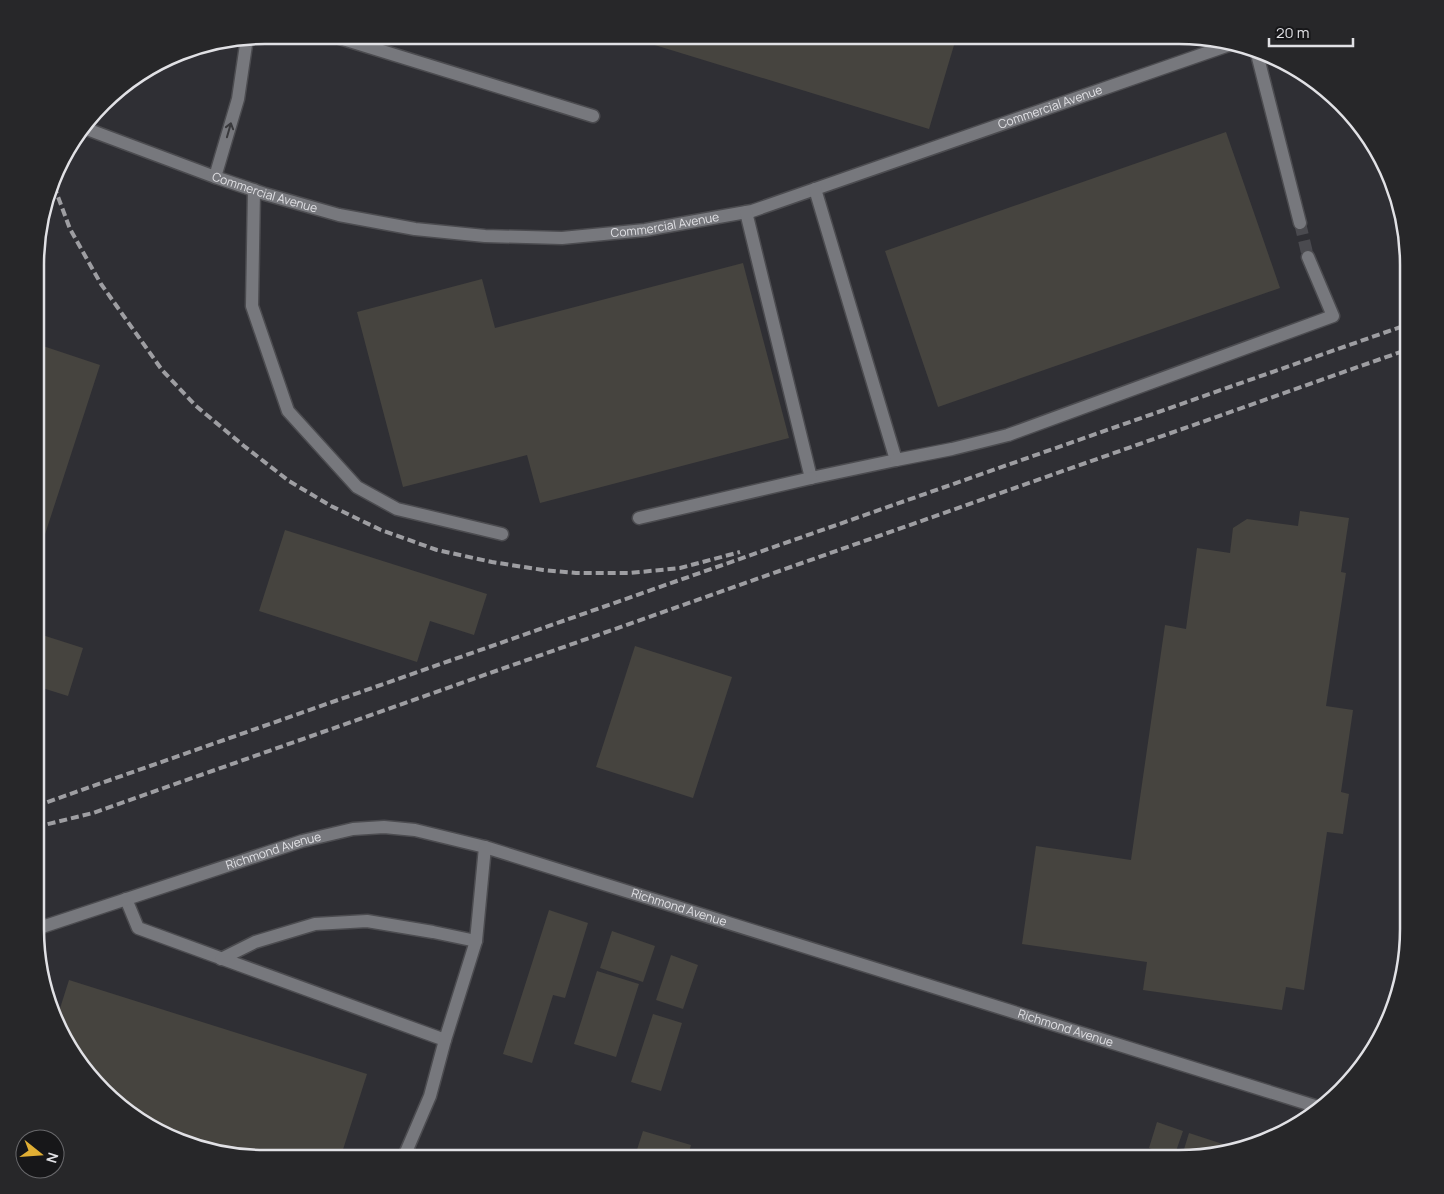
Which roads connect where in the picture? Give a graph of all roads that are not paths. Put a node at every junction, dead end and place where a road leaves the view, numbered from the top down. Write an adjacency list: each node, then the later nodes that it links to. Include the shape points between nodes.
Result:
1 (359, 44): 5 (street)
2 (246, 45): 7 (street, one-way to 2, via 238,99)
3 (1221, 48): 8 (street, Commercial Avenue)
4 (1258, 58): 11 (street)
5 (593, 116)
6 (89, 130): 7 (street, Commercial Avenue)
7 (216, 177): 9 (street, Commercial Avenue)
8 (815, 189): 10 (street, Commercial Avenue); 13 (street)
9 (254, 190): 10 (street, Commercial Avenue, via 339,215 414,229 485,236 562,238 645,230); 16 (street, via 252,306 288,411 357,488 397,509)
10 (746, 212): 14 (street)
11 (1300, 223)
12 (1308, 257): 13 (street, via 1333,316 1008,435)
13 (896, 460): 14 (street)
14 (811, 478): 15 (street)
15 (639, 518)
16 (502, 534)
17 (485, 847): 18 (street, Richmond Avenue, via 415,830 353,829 302,841); 20 (street); 23 (street, Richmond Avenue)
18 (126, 899): 19 (street, Richmond Avenue); 21 (street, via 138,928)
19 (44, 926)
20 (476, 941): 21 (street, via 367,921 315,924 255,942); 22 (street)
21 (221, 958): 22 (street)
22 (445, 1040): 24 (street, via 430,1096)
23 (1312, 1106)
24 (407, 1150)

